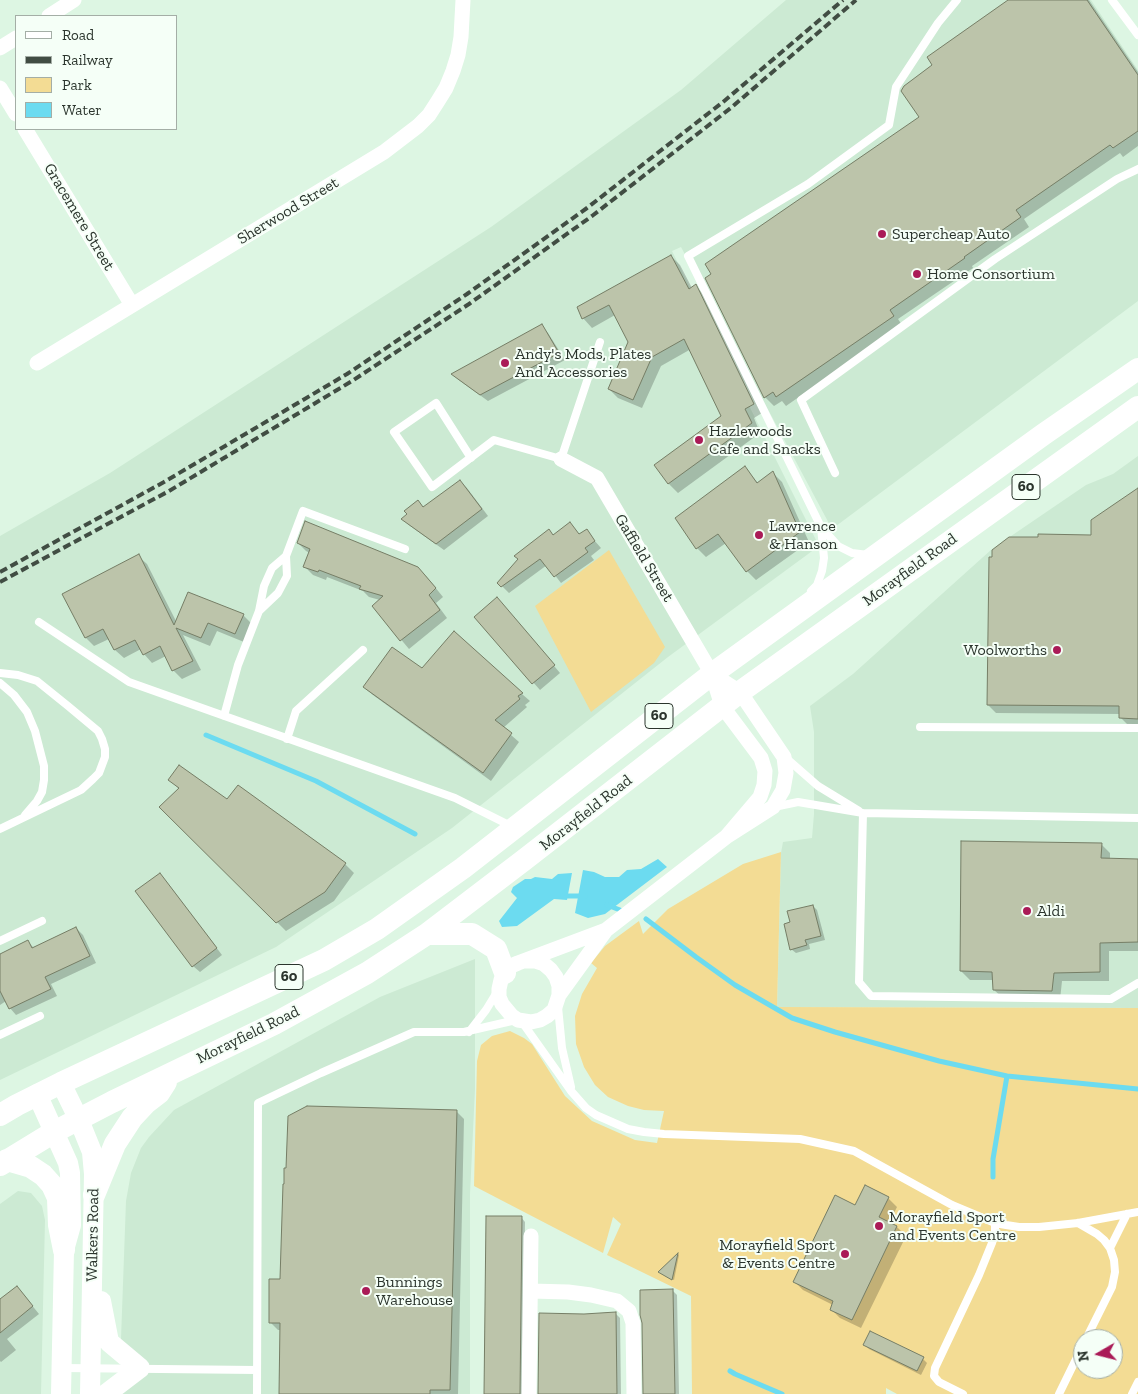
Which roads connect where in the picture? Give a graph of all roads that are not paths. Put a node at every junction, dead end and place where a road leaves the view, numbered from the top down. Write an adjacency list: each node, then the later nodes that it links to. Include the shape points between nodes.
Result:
1 (74, 0): 5 (street)
2 (463, 0): 13 (street, Sherwood Street, via 461,37 453,71 438,101 418,126 384,152)
3 (958, 0): 21 (lane, via 938,23 896,87 890,125 808,184 688,256)
4 (1112, 0): 6 (lane)
5 (51, 15)
6 (1138, 35)
7 (15, 39): 8 (street)
8 (0, 48)
9 (0, 88): 10 (street)
10 (15, 112)
11 (26, 130): 13 (street, Gracemere Street)
12 (1138, 168): 20 (lane, via 995,258 801,400)
13 (132, 306): 15 (street, Sherwood Street)
14 (600, 342): 19 (lane)
15 (37, 363)
16 (1138, 369): 23 (main road, Morayfield Road / 60)
17 (1138, 407): 32 (main road, Morayfield Road / 60)
18 (471, 458): 18 (lane, via 432,487 394,432 436,403); 19 (lane, via 494,440)
19 (561, 459): 30 (street, Gaffield Street, via 597,478)
20 (835, 473)
21 (821, 526): 23 (lane, via 838,546 852,553); 26 (lane, via 822,571 816,585)
22 (405, 549): 24 (lane, via 303,511)
23 (878, 554): 26 (main road, Morayfield Road / 60)
24 (286, 556): 25 (lane, via 272,568); 25 (lane, via 287,576 278,592)
25 (259, 611): 34 (lane, via 238,665)
26 (792, 616): 30 (main road, Morayfield Road / 60)
27 (39, 622): 34 (lane, via 129,682)
28 (363, 650): 37 (lane, via 296,711)
29 (0, 673): 41 (lane, via 36,681 98,731 105,749 99,772 81,790)
30 (712, 674): 32 (street); 33 (street); 43 (main road, Morayfield Road / 60)
31 (0, 683): 41 (lane, via 27,712 44,766 42,792)
32 (740, 692): 33 (main road, Morayfield Road / 60); 38 (street)
33 (722, 706): 45 (street, via 761,758 765,771 760,797); 48 (main road, Morayfield Road / 60)
34 (224, 716): 37 (lane)
35 (920, 727): 36 (lane)
36 (1138, 728)
37 (287, 739): 43 (lane, via 455,798)
38 (784, 757): 39 (street, via 786,773); 40 (lane, via 818,786)
39 (773, 807): 40 (lane, via 798,802); 45 (street)
40 (863, 813): 42 (lane); 52 (lane, via 859,982 871,996 1111,999)
41 (22, 818): 44 (lane)
42 (1138, 818)
43 (515, 828): 59 (main road, Morayfield Road / 60, via 403,912 324,960)
44 (0, 829)
45 (726, 837): 47 (street)
46 (42, 921): 49 (lane)
47 (606, 930): 50 (street); 53 (street)
48 (427, 934): 51 (main road, via 472,934 496,949); 58 (main road, Morayfield Road / 60, via 367,973 274,1024)
49 (0, 941)
50 (526, 961): 51 (street, via 511,966); 53 (street, via 544,964 551,970 559,986)
51 (502, 981): 55 (street, via 499,997 502,1004); 56 (lane)
52 (1138, 983)
53 (559, 999): 55 (street, via 554,1010 540,1020); 60 (lane, via 562,1048)
54 (40, 1016): 57 (lane)
55 (520, 1020): 56 (lane); 60 (lane)
56 (469, 1032): 81 (lane, via 414,1032 258,1103)
57 (0, 1035)
58 (172, 1072): 63 (main road, Morayfield Road / 60); 66 (main road, via 159,1094 132,1118 115,1144)
59 (61, 1083): 61 (main road, Morayfield Road / 60); 63 (main road, Walkers Road)
60 (572, 1090): 69 (lane, via 596,1115 628,1129 664,1134 800,1139 854,1151 952,1204)
61 (38, 1094): 62 (main road, Morayfield Road / 60); 64 (main road, Walkers Road)
62 (0, 1115)
63 (79, 1120): 64 (main road, Morayfield Road / 60); 66 (main road, Walkers Road, via 92,1152)
64 (54, 1132): 65 (main road, Morayfield Road / 60); 73 (main road, Walkers Road, via 70,1173 71,1225)
65 (3, 1163): 73 (main road, via 31,1167 52,1186 58,1198)
66 (94, 1195): 74 (main road, Walkers Road)
67 (1138, 1212): 68 (lane)
68 (1126, 1214): 70 (lane); 72 (lane)
69 (995, 1222): 70 (lane, via 1019,1227); 89 (lane, via 992,1243 979,1275 934,1368 934,1376 939,1382)
70 (1078, 1223): 72 (lane, via 1097,1234)
71 (531, 1236): 75 (street)
72 (1110, 1248): 76 (lane, via 1115,1272 1112,1287)
73 (64, 1250): 78 (main road, Walkers Road)
74 (93, 1258): 79 (main road, Walkers Road); 80 (main road, via 107,1338)
75 (531, 1291): 87 (street); 88 (street, via 568,1292 617,1300 629,1311 633,1322)
76 (1091, 1329)
77 (1073, 1365): 90 (lane)
78 (62, 1368): 79 (lane); 83 (main road, Walkers Road)
79 (90, 1368): 80 (lane); 84 (main road, Walkers Road)
80 (140, 1368): 81 (lane); 85 (main road)
81 (257, 1370): 86 (lane)
82 (1138, 1382): 91 (lane)
83 (62, 1394)
84 (90, 1394)
85 (106, 1394)
86 (257, 1394)
87 (529, 1394)
88 (634, 1394)
89 (963, 1394)
90 (1059, 1394)
91 (1132, 1394)

